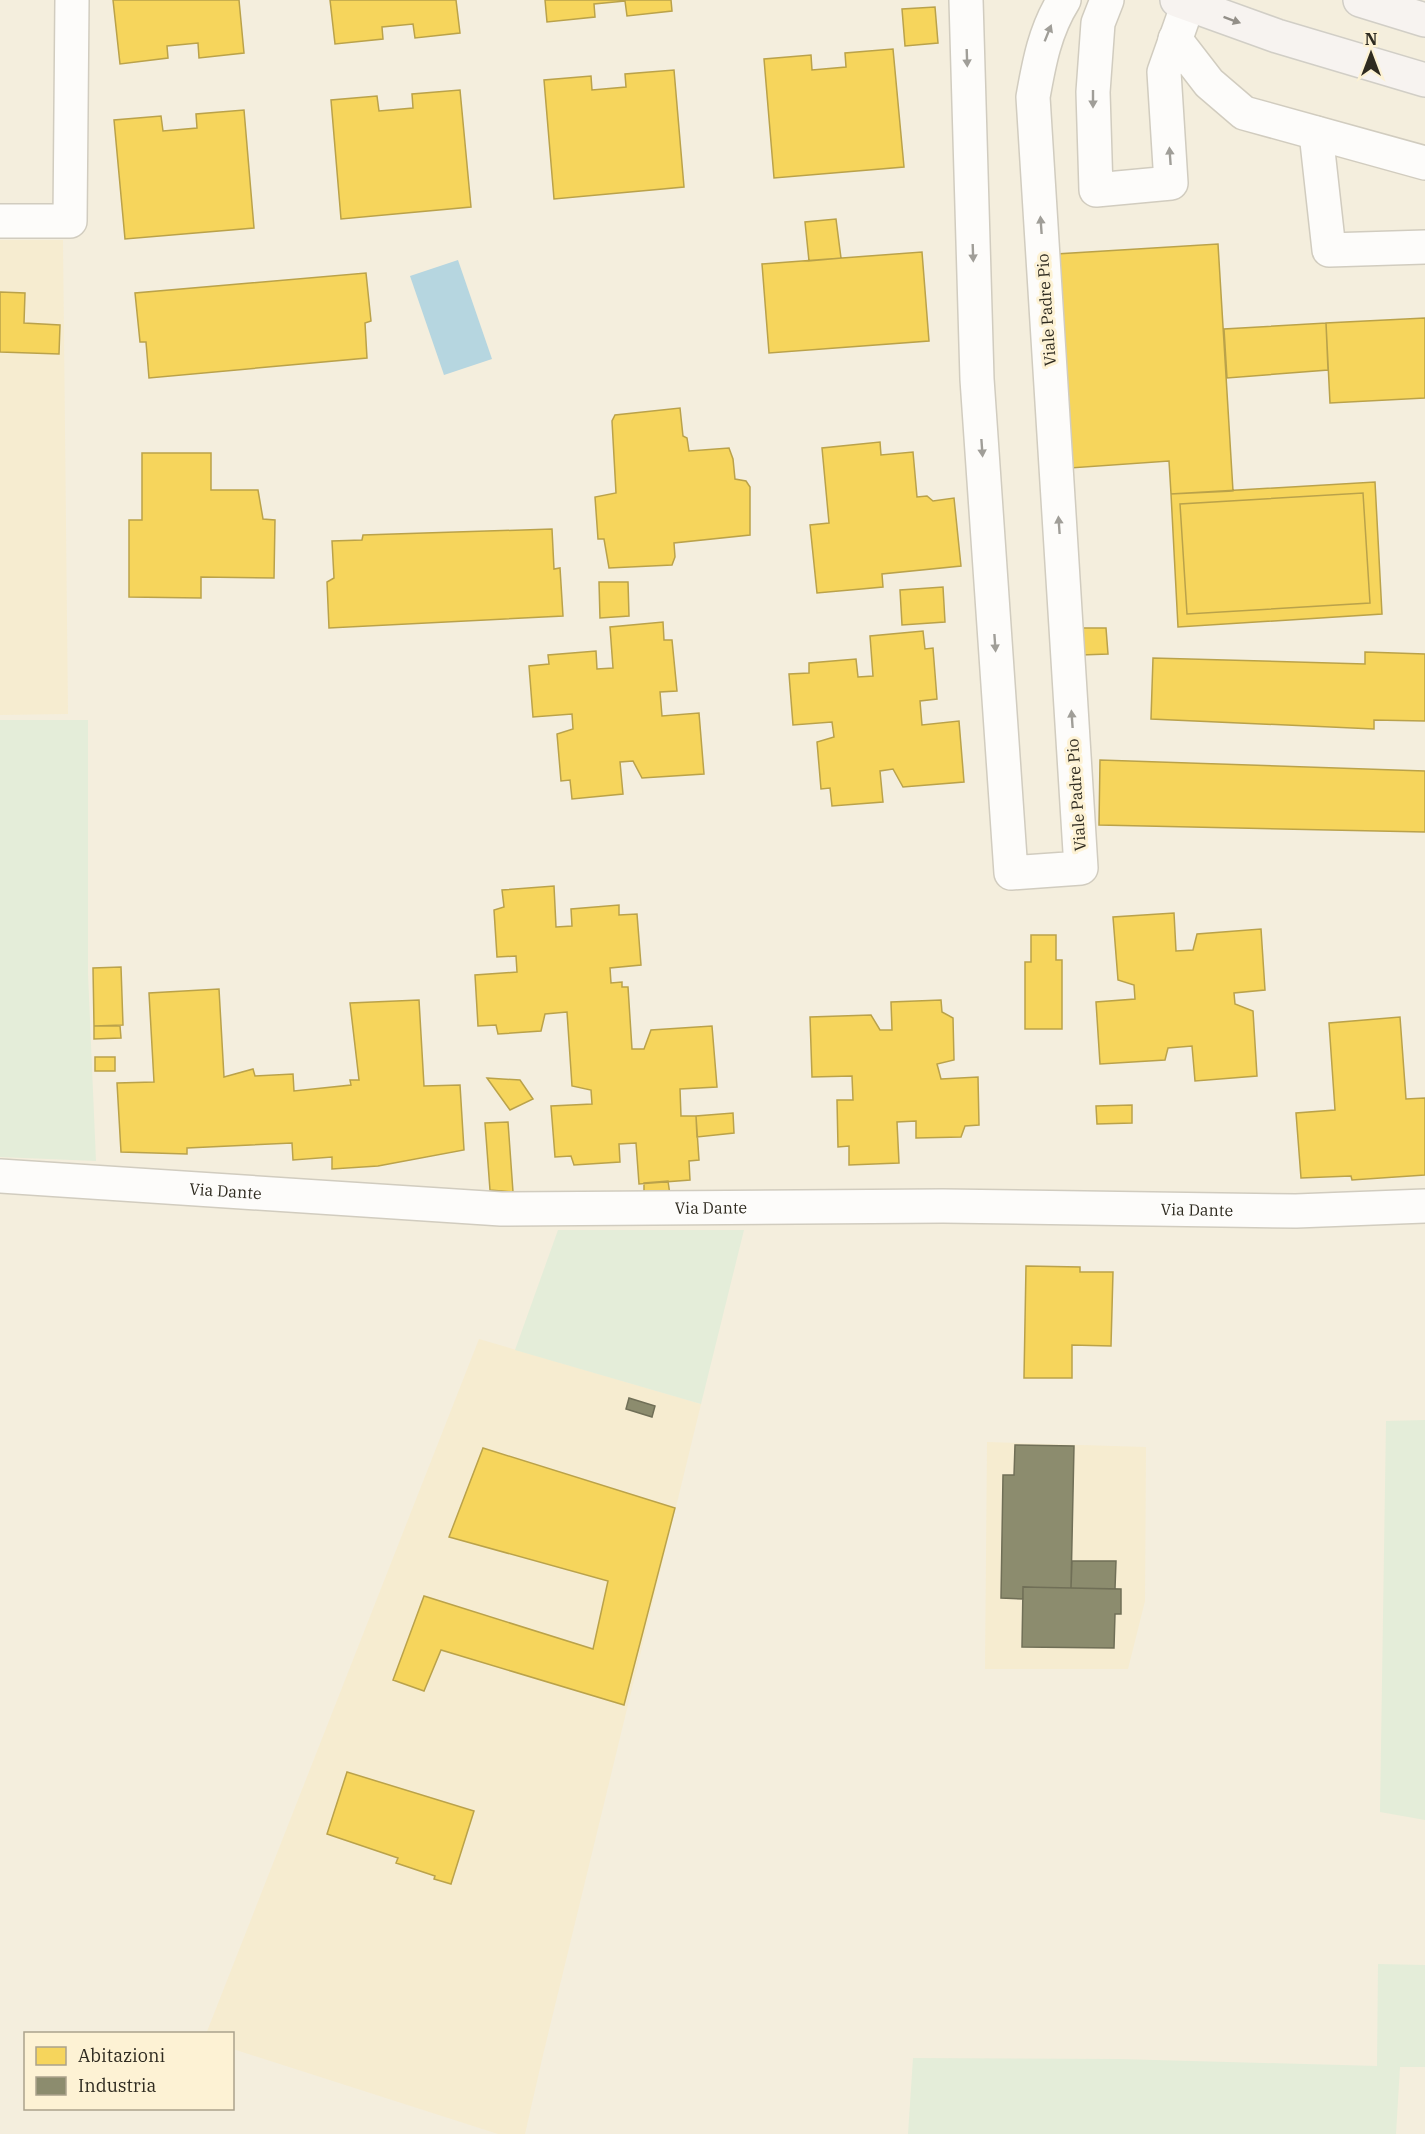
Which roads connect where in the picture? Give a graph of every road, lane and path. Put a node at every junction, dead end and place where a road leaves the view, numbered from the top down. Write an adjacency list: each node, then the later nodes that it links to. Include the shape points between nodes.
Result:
1 (72, 0): 12 (street, via 70,221)
2 (966, 0): 3 (street, Viale Padre Pio, one-way to 3, via 977,380 1011,873 1081,868 1033,97 1041,52)
3 (1064, 0)
4 (1107, 0): 8 (street, one-way to 8, via 1098,23 1093,92 1096,190 1172,183 1164,72)
5 (1360, 0): 7 (main road)
6 (1182, 2): 8 (street); 9 (main road, one-way to 9, via 1277,36)
7 (1425, 20)
8 (1175, 39): 10 (street, via 1209,83 1244,113)
9 (1425, 80)
10 (1316, 133): 11 (street); 13 (street, via 1329,250)
11 (1425, 163)
12 (0, 220)
13 (1425, 247)
14 (0, 1176): 15 (street, Via Dante, via 501,1209 943,1206 1296,1211)
15 (1425, 1206)

